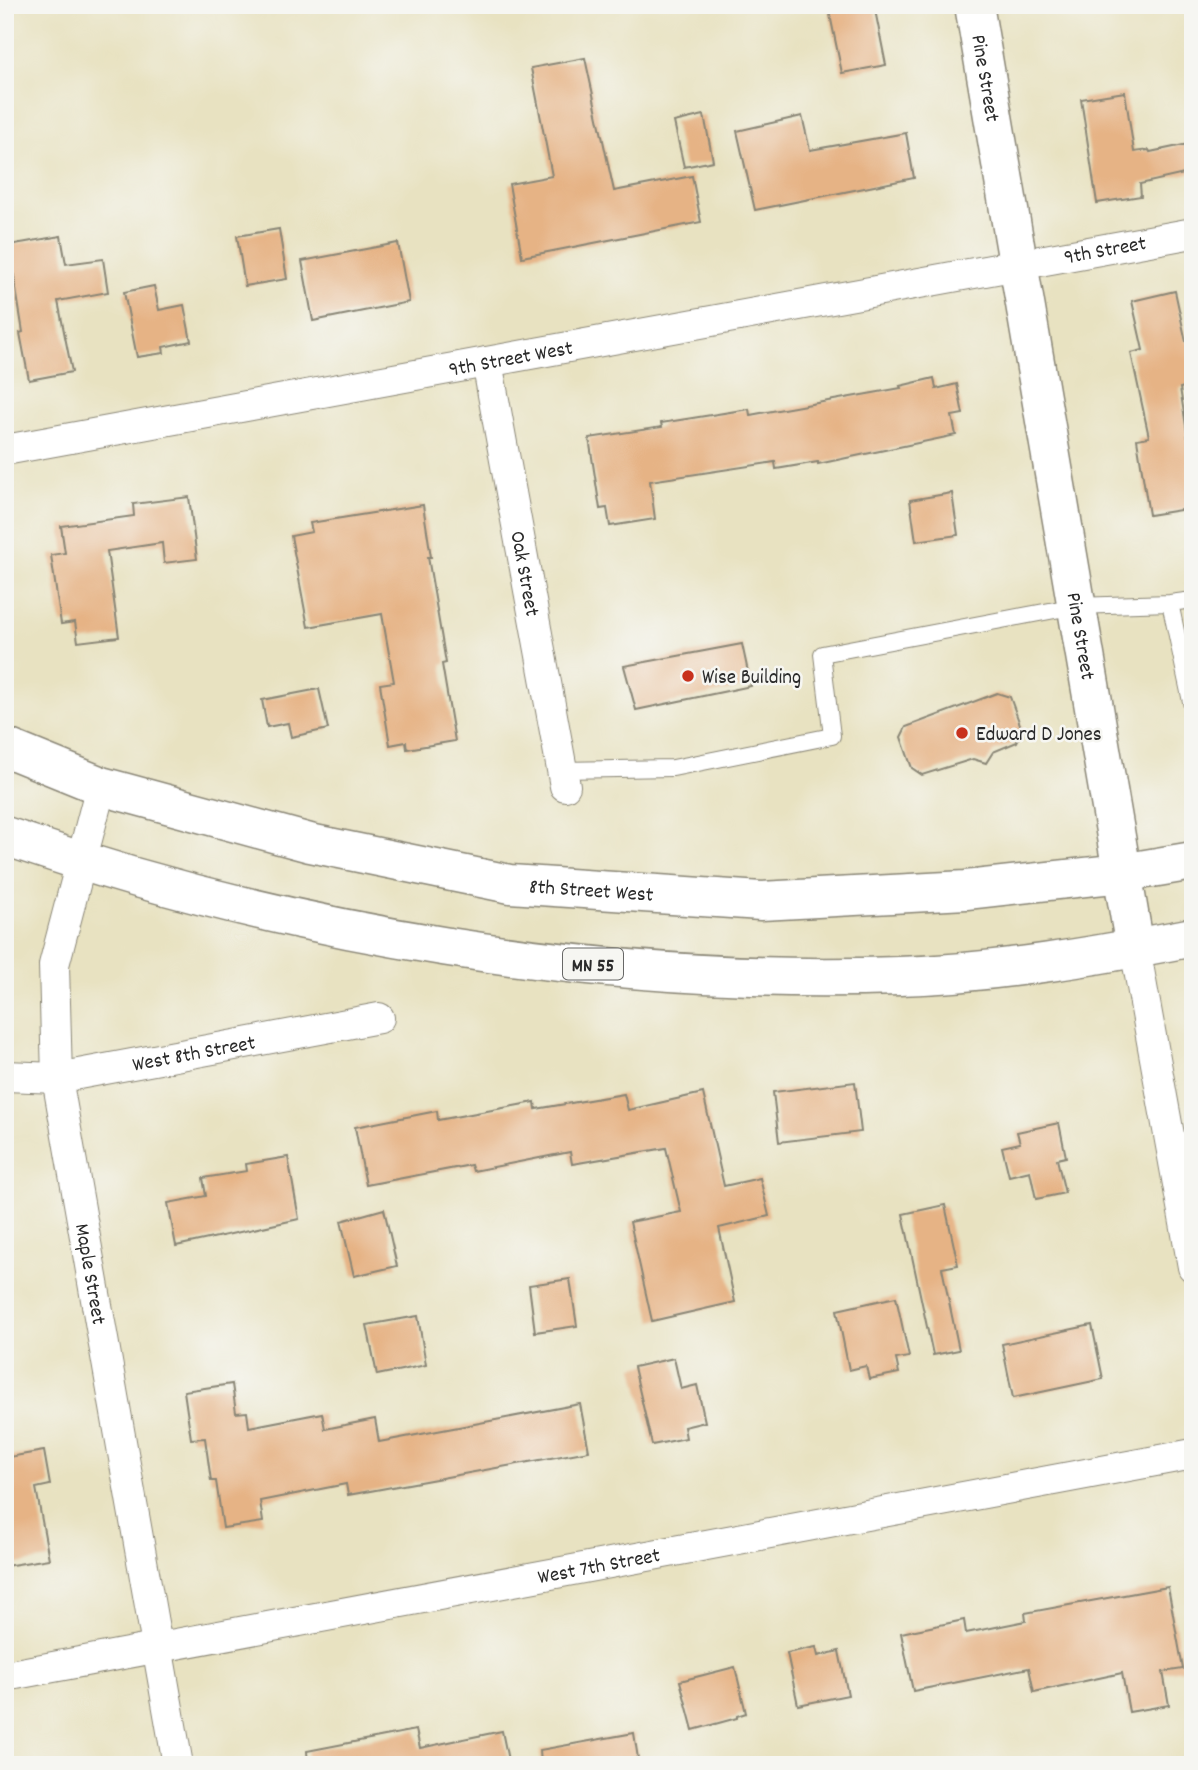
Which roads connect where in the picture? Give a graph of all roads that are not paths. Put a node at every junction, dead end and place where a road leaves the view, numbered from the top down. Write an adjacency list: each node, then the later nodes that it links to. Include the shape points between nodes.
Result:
1 (974, 5): 3 (main road, Pine Street)
2 (1193, 233): 3 (street, 9th Street)
3 (1018, 264): 4 (street, 9th Street West); 8 (main road, Pine Street)
4 (487, 362): 5 (street, 9th Street West); 11 (street, Oak Street)
5 (5, 450)
6 (1193, 600): 7 (lane)
7 (1170, 603): 8 (lane); 9 (lane)
8 (1076, 607): 11 (lane, via 821,654 832,736 673,768); 16 (main road, Pine Street)
9 (1193, 711)
10 (5, 747): 12 (main road, 8th Street West)
11 (563, 778)
12 (101, 786): 15 (street, Maple Street); 16 (main road, 8th Street West, via 310,844 510,884 761,901 966,890)
13 (5, 836): 15 (main road, MN 55)
14 (1193, 861): 16 (main road, 8th Street West)
15 (81, 863): 18 (main road, MN 55, via 221,902 368,934 629,968 745,975 899,976 1022,966); 21 (street, Maple Street, via 54,965)
16 (1122, 873): 18 (main road, Pine Street)
17 (1193, 937): 18 (main road, MN 55)
18 (1135, 948): 22 (street, Pine Street)
19 (379, 1018): 21 (street, West 8th Street)
20 (5, 1076): 21 (street, West 8th Street)
21 (57, 1079): 24 (street, Maple Street)
22 (1193, 1266)
23 (1193, 1454): 24 (street, West 7th Street)
24 (157, 1648): 25 (street, West 7th Street); 26 (street, Maple Street)
25 (5, 1676)
26 (177, 1765)

